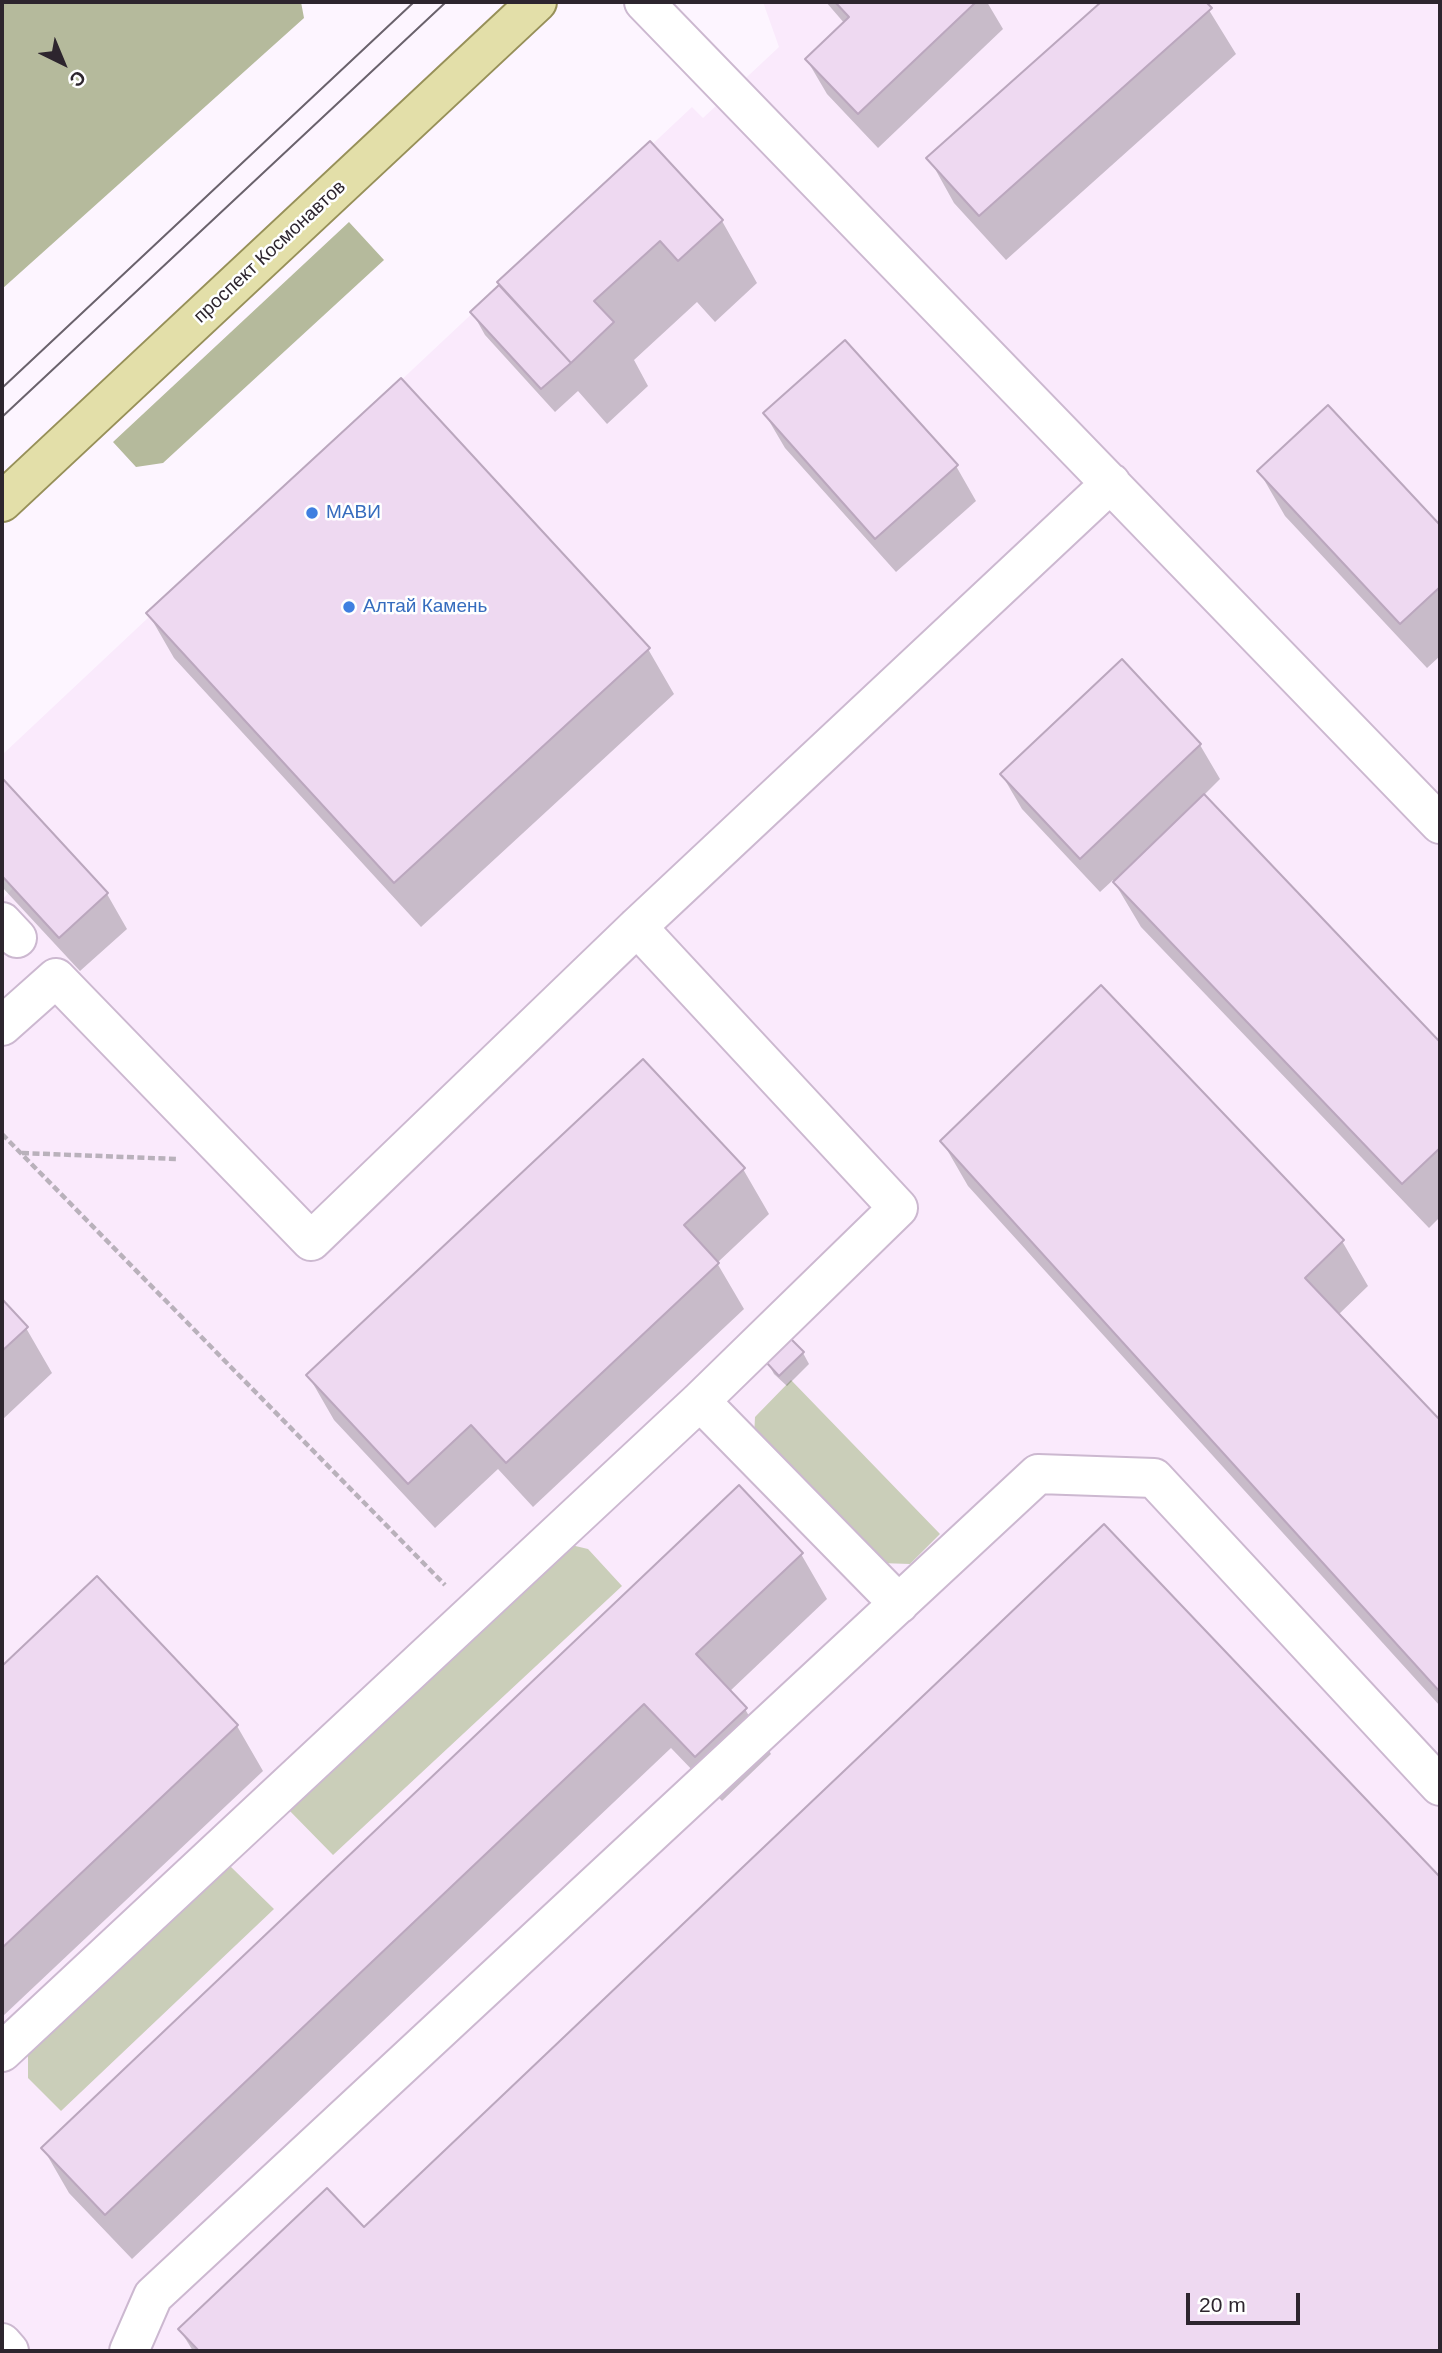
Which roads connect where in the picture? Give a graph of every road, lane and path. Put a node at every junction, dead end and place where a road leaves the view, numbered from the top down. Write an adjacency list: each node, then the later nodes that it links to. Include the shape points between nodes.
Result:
1 (537, 2): 4 (main road, проспект Космонавтов)
2 (644, 2): 3 (lane)
3 (1111, 484): 5 (lane); 6 (lane)
4 (2, 502)
5 (1440, 824)
6 (637, 927): 10 (lane, via 311,1241); 11 (lane, via 898,1208)
7 (2, 1026): 10 (lane, via 57,978)
8 (2, 1134): 9 (path)
9 (21, 1153): 10 (path); 13 (path)
10 (235, 1162)
11 (700, 1401): 12 (lane); 13 (lane)
12 (899, 1604): 14 (lane, via 1038,1474 1154,1478); 18 (lane, via 153,2296)
13 (471, 1612): 15 (lane)
14 (1440, 1786)
15 (2, 2052)
16 (2, 2343): 17 (lane)
17 (9, 2351)
18 (129, 2351)

